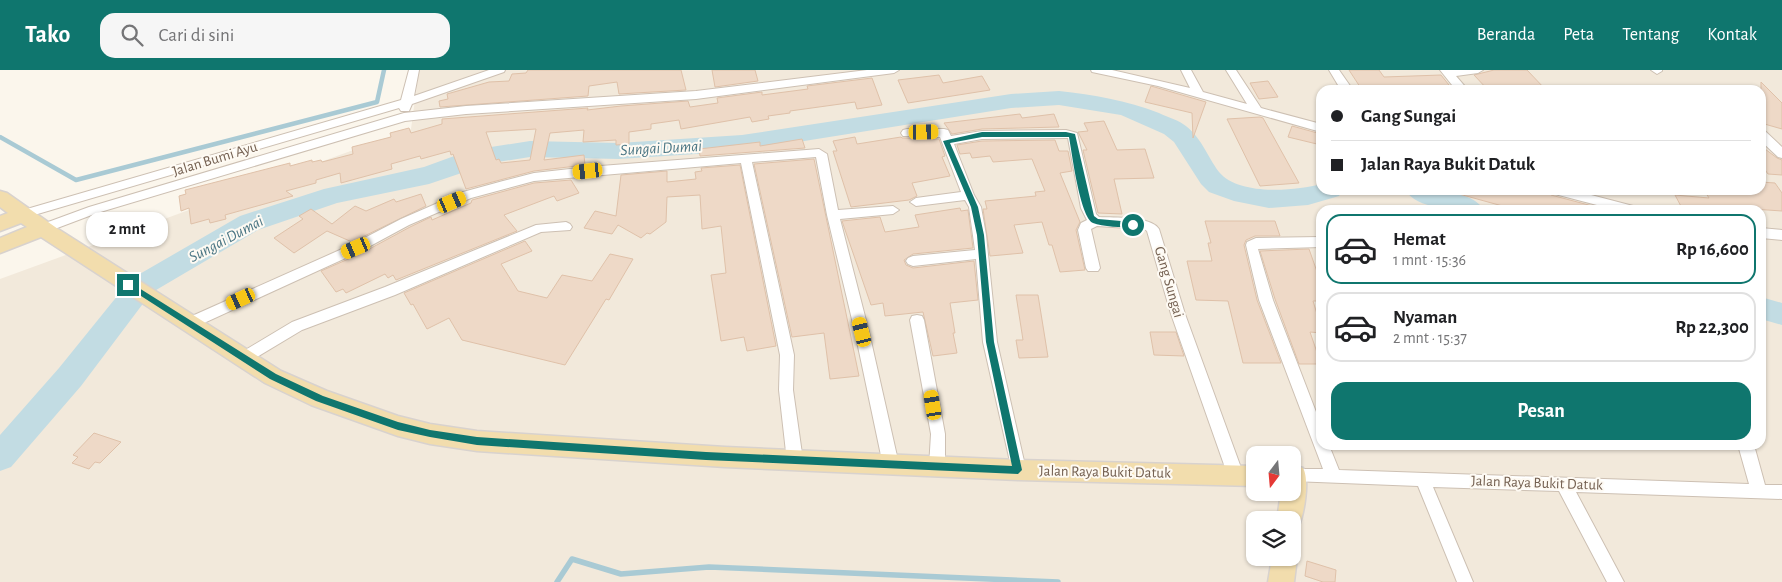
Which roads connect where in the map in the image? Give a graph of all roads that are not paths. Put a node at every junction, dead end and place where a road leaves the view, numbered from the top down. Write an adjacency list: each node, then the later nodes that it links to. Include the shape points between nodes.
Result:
1 (414, 70): 16 (street)
2 (500, 70): 15 (street, Jalan Bumi Ayu)
3 (794, 70): 11 (street)
4 (894, 70): 11 (street, Jalan Bumi Ayu)
5 (1096, 70): 14 (street)
6 (1186, 70): 14 (street)
7 (1231, 70): 17 (street)
8 (1334, 70): 12 (street)
9 (1478, 70): 10 (street)
10 (1446, 72): 13 (street)
11 (798, 82): 18 (street, Jalan Bumi Ayu, via 664,98)
12 (1344, 85)
13 (1458, 85)
14 (1198, 94): 17 (street)
15 (428, 95): 16 (street, Jalan Bumi Ayu); 18 (street)
16 (406, 102): 18 (street); 31 (street, Jalan Bumi Ayu)
17 (1257, 110): 19 (street)
18 (404, 117): 36 (street, Jalan Bumi Ayu, via 93,210)
19 (1316, 127)
20 (908, 133): 22 (street, via 942,132)
21 (1766, 139): 23 (street)
22 (946, 141): 25 (street); 33 (street, via 982,135 1072,136 1087,208)
23 (1782, 154)
24 (746, 160): 32 (street, via 814,152 821,154); 45 (street, via 534,177 476,192); 50 (street, via 787,356 786,390)
25 (968, 195): 28 (street); 41 (street, via 975,207)
26 (1574, 195): 29 (street)
27 (0, 198): 31 (main road, Jalan Raya Bukit Datuk)
28 (916, 202)
29 (1614, 205)
30 (893, 210): 32 (street)
31 (24, 214): 34 (main road); 36 (main road, Jalan Raya Bukit Datuk)
32 (832, 215): 51 (street)
33 (1096, 221): 43 (street, via 1085,226 1084,230); 56 (street, Gang Sungai, via 1147,225 1153,229 1178,314)
34 (0, 224)
35 (566, 227): 46 (street, via 540,228 297,326)
36 (44, 228): 40 (main road); 45 (main road, Jalan Raya Bukit Datuk)
37 (1766, 233): 38 (street)
38 (1782, 235)
39 (1316, 242): 47 (street, via 1256,243 1252,249 1266,300)
40 (0, 246)
41 (982, 254): 42 (street); 53 (street, via 990,342)
42 (913, 261)
43 (1093, 268)
44 (917, 320): 52 (street, via 938,434)
45 (188, 324): 46 (main road, Jalan Raya Bukit Datuk)
46 (242, 359): 50 (main road, Jalan Raya Bukit Datuk, via 320,398 430,434 477,441)
47 (1316, 431)
48 (1323, 450): 55 (street)
49 (1747, 450): 59 (street)
50 (795, 461): 51 (main road, Jalan Raya Bukit Datuk)
51 (891, 466): 52 (main road, Jalan Raya Bukit Datuk)
52 (937, 467): 53 (main road, Jalan Raya Bukit Datuk)
53 (1018, 470): 56 (main road, Jalan Raya Bukit Datuk)
54 (1301, 475): 55 (street, Jalan Raya Bukit Datuk)
55 (1333, 475): 57 (street, Jalan Raya Bukit Datuk)
56 (1245, 476)
57 (1422, 478): 58 (street, Jalan Raya Bukit Datuk); 63 (street)
58 (1563, 483): 59 (street, Jalan Raya Bukit Datuk); 64 (street)
59 (1759, 491): 60 (street, Jalan Raya Bukit Datuk)
60 (1782, 492)
61 (1283, 566): 62 (main road)
62 (1281, 582)
63 (1466, 582)
64 (1616, 582)

